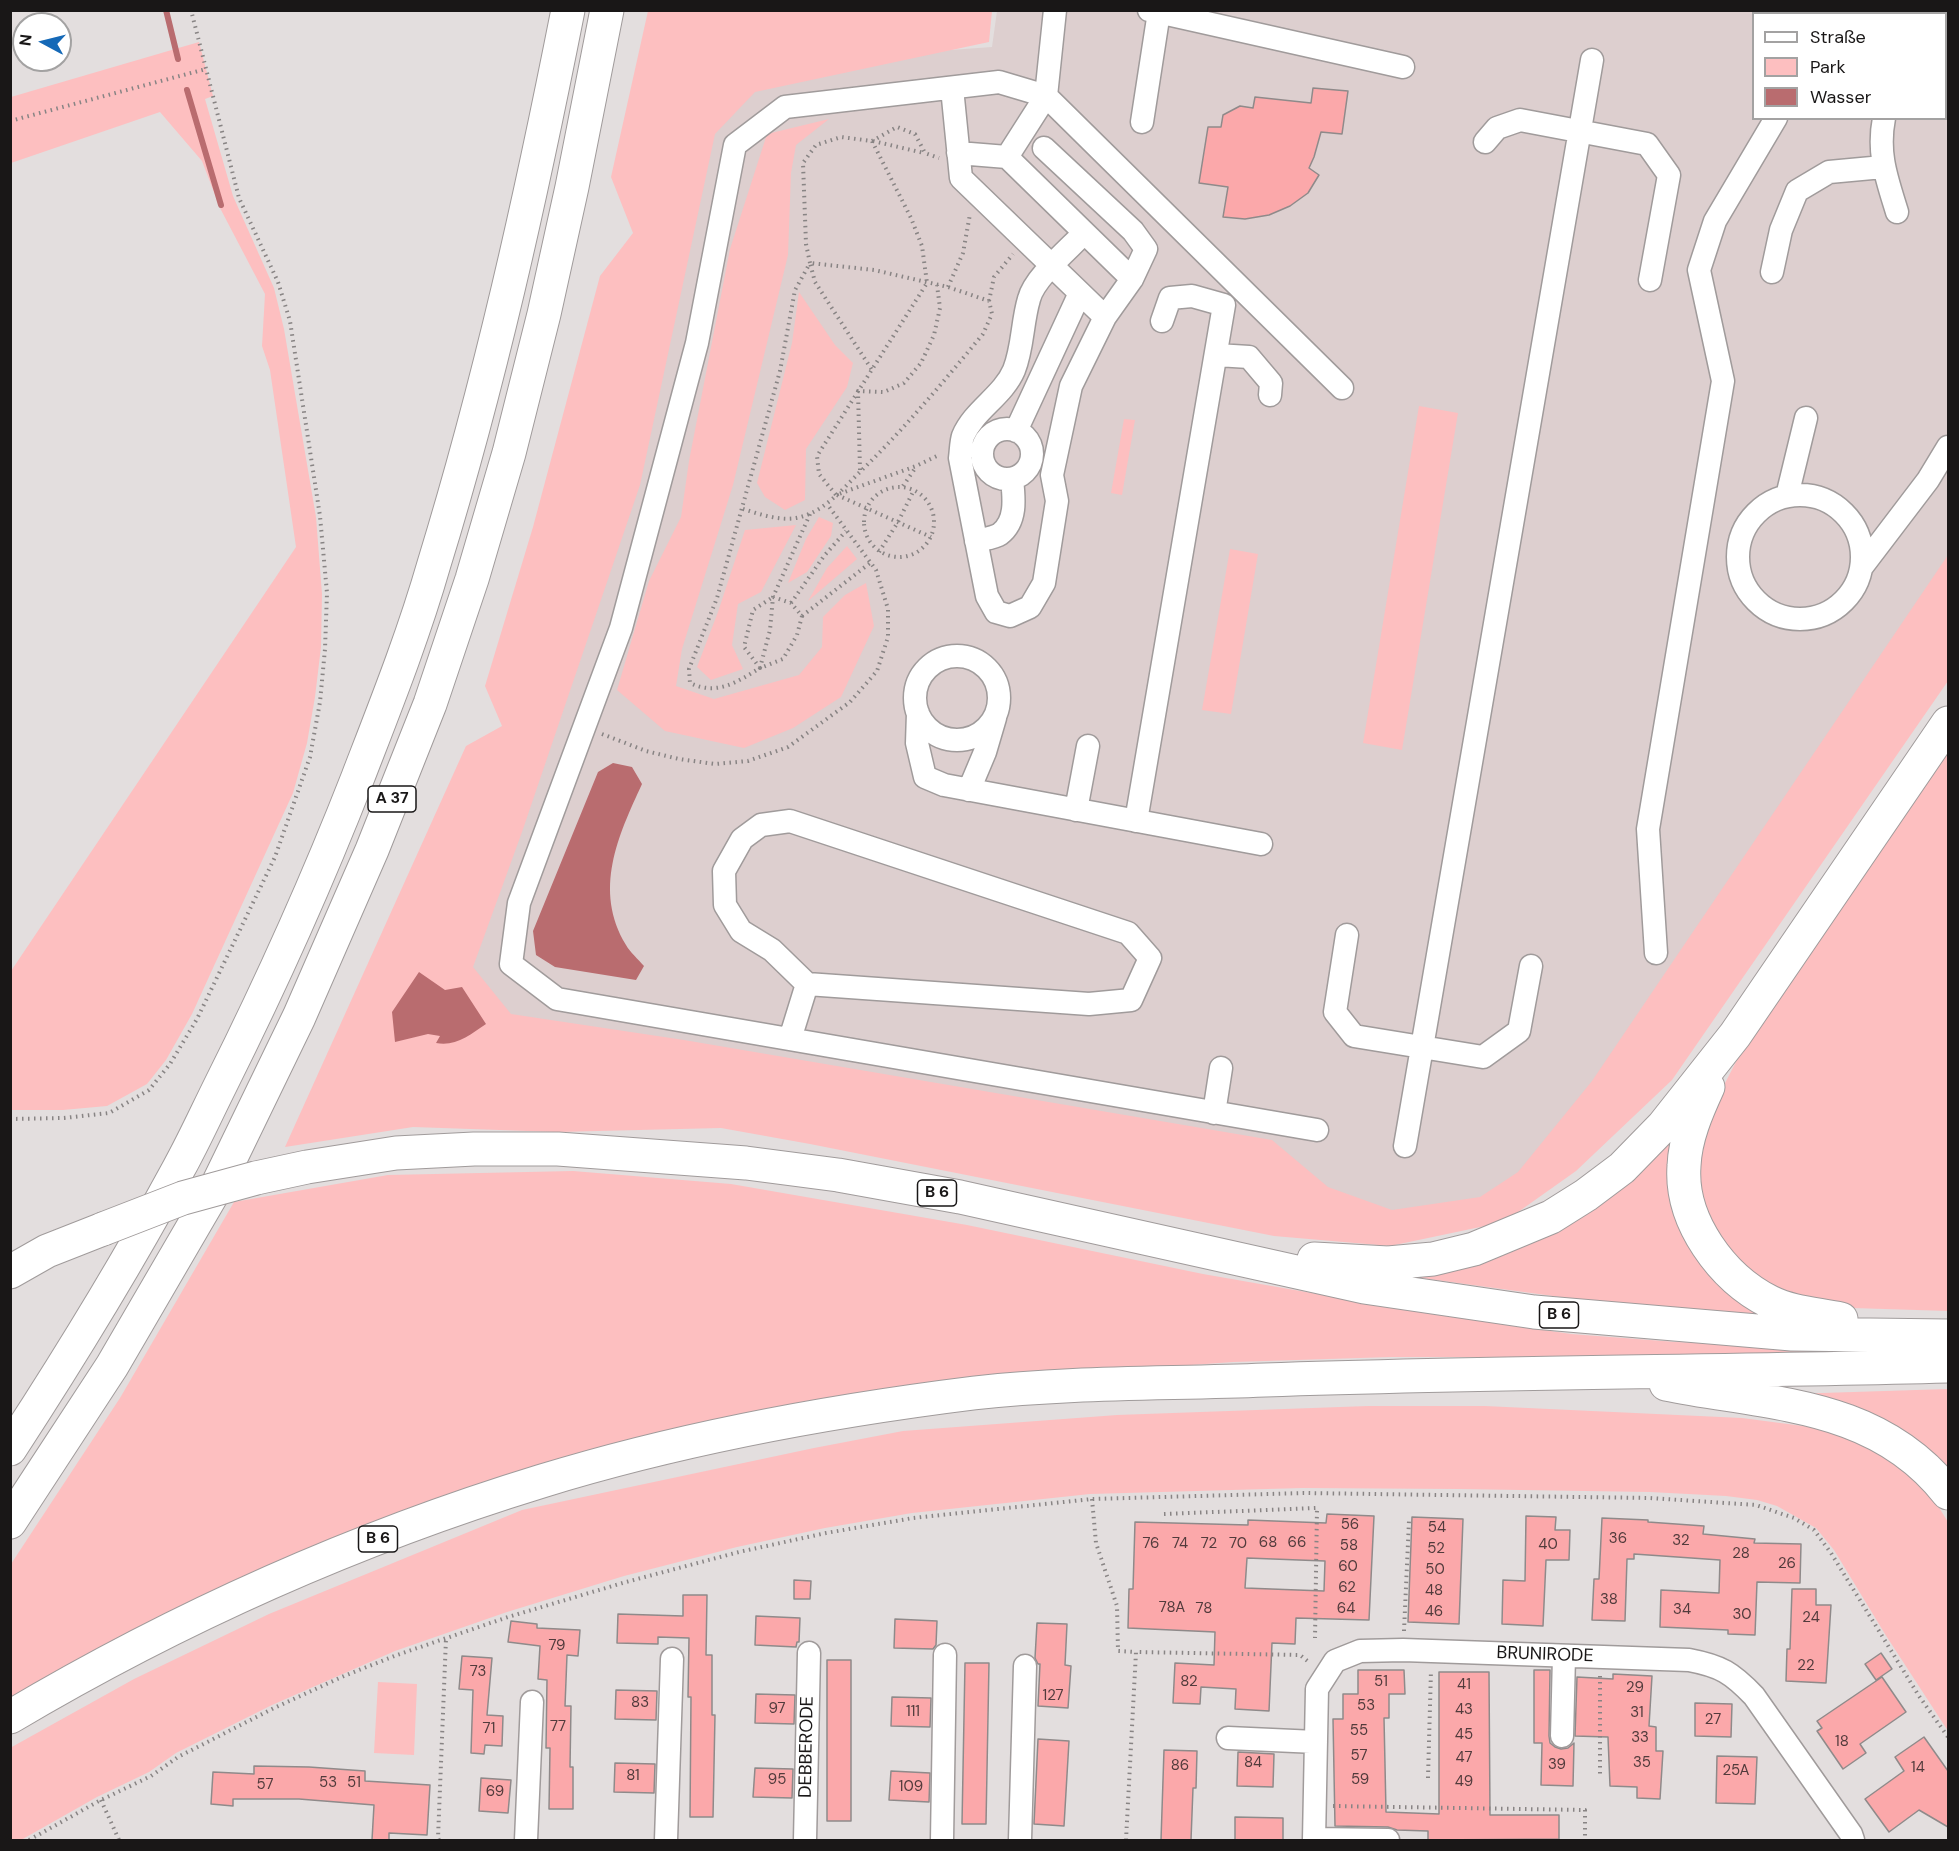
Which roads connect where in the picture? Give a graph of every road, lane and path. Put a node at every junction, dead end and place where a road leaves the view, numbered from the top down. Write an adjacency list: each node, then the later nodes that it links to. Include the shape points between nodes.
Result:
1 (191, 10): 8 (path)
2 (568, 10): 105 (highway, A 37, via 535,178 474,428 434,568 388,700 335,835 263,1000 186,1155 76,1347)
3 (608, 10): 110 (highway, A 37, via 547,302 509,453 430,704 299,1017 218,1184 111,1366)
4 (1055, 10): 10 (street)
5 (1154, 11): 7 (street); 14 (street)
6 (1592, 60): 15 (street)
7 (1403, 67)
8 (206, 69): 13 (path); 96 (path, via 239,198 278,282 290,321 320,516 327,593 326,649 312,746 275,857 197,1019 170,1065 149,1090 109,1113)
9 (952, 88): 10 (street, via 999,82); 20 (street); 81 (street, via 785,107 735,146 697,343 621,627)
10 (1046, 96): 21 (street); 31 (street)
11 (1775, 120): 88 (street, via 1715,221 1700,270 1723,381 1647,829)
12 (1884, 120): 22 (street)
13 (10, 121)
14 (1142, 122)
15 (1580, 131): 17 (street, via 1520,120 1497,128); 32 (street, via 1647,144 1669,175); 93 (street)
16 (872, 141): 19 (path); 19 (path, via 897,127 915,134); 27 (path, via 841,137 824,142 816,145 803,163); 33 (path, via 919,236)
17 (1485, 142)
18 (1044, 148): 30 (street, via 1133,231 1146,249)
19 (925, 153): 20 (path, via 940,158)
20 (958, 153): 21 (street); 23 (street, via 961,178)
21 (1007, 157): 25 (street)
22 (1883, 167): 24 (street); 29 (street, via 1829,172 1797,191 1781,230)
23 (972, 189): 26 (street); 35 (path, via 963,254)
24 (1897, 212)
25 (1084, 233): 28 (street); 30 (street)
26 (1025, 241): 28 (street); 37 (path, via 994,277)
27 (810, 263): 33 (path, via 874,270); 42 (path, via 816,282); 65 (path, via 795,290 780,371)
28 (1052, 266): 36 (street); 46 (street, via 1034,285 1029,297 1013,371)
29 (1772, 272)
30 (1132, 279): 39 (street)
31 (1232, 280): 38 (street); 43 (street)
32 (1650, 280)
33 (927, 282): 34 (path); 42 (path)
34 (937, 285): 35 (path); 44 (path, via 940,308 934,336 921,363 904,383 884,392)
35 (948, 287): 37 (path)
36 (1080, 293): 39 (street); 48 (street)
37 (988, 301): 56 (path, via 992,314 983,333 918,412)
38 (1224, 305): 40 (street, via 1192,296 1170,298); 41 (street)
39 (1105, 318): 53 (street, via 1071,386)
40 (1161, 321)
41 (1217, 355): 45 (street, via 1250,357 1271,383); 85 (street)
42 (872, 370): 44 (path)
43 (1342, 388)
44 (858, 391): 56 (path); 61 (path, via 817,456 819,474)
45 (1270, 395)
46 (979, 415): 49 (street); 50 (street, via 962,437)
47 (1806, 418): 62 (street)
48 (1016, 431): 49 (street, via 1004,429); 52 (street, via 1029,441)
49 (992, 435): 55 (street, via 983,447)
50 (962, 445): 54 (path); 57 (street)
51 (1948, 447): 73 (street, via 1928,480)
52 (1032, 457): 53 (street); 58 (street, via 1025,471)
53 (1056, 458): 70 (street, via 1053,475 1057,501 1044,583 1030,607 1010,616 996,612 987,597)
54 (916, 466): 59 (path); 61 (path)
55 (987, 470): 57 (street); 58 (street, via 998,478)
56 (861, 471): 61 (path)
57 (963, 473): 70 (street)
58 (1012, 479): 70 (street, via 1014,504 1009,524 998,535)
59 (903, 486): 60 (path); 64 (path, via 881,491)
60 (915, 490): 67 (path); 69 (path, via 934,515)
61 (836, 495): 63 (path); 64 (path)
62 (1786, 496): 73 (street, via 1807,495 1843,512 1855,528); 73 (street, via 1767,504 1752,517 1742,535 1737,555 1740,575 1749,594 1764,608 1783,617 1803,619 1823,614 1841,603 1854,587)
63 (827, 504): 66 (path); 68 (path)
64 (866, 508): 67 (path); 71 (path, via 865,532)
65 (743, 509): 66 (path, via 785,518); 77 (path, via 717,598 689,669 690,683 702,689 717,689)
66 (810, 514): 74 (path)
67 (898, 522): 69 (path); 71 (path)
68 (846, 531): 72 (path); 75 (path)
69 (931, 537): 71 (path, via 915,554 903,557)
70 (976, 541)
71 (879, 552)
72 (870, 563): 76 (path); 81 (path, via 876,570 888,609 888,637 877,671 850,702 788,747 748,761 715,764 646,751)
73 (1861, 568)
74 (773, 597): 75 (path); 77 (path); 77 (path, via 753,610 744,647)
75 (791, 603): 76 (path)
76 (802, 616): 77 (path, via 783,660)
77 (760, 668)
78 (918, 713): 79 (street, via 930,730 949,740 976,736); 79 (street, via 916,693 923,674 933,664 958,656 972,659 993,676 999,702); 83 (street, via 917,743 925,777)
79 (995, 716): 83 (street)
80 (1948, 723): 91 (highway)
81 (584, 727): 92 (street, via 519,903 511,964 557,999)
82 (1088, 746): 84 (street)
83 (969, 790): 84 (street)
84 (1076, 810): 85 (street)
85 (1136, 821): 86 (street)
86 (1261, 844)
87 (1347, 935): 93 (street, via 1335,1011 1354,1036)
88 (1656, 953)
89 (1531, 966): 93 (street, via 1519,1031 1483,1056)
90 (807, 984): 90 (street, via 772,950 741,931 725,905 724,871 742,839 760,825 790,821 1075,914 1128,933 1150,958 1131,1000 1089,1004); 92 (street)
91 (1735, 1035): 99 (highway, via 1663,1126 1622,1168 1551,1217 1513,1234 1433,1259 1388,1263); 101 (highway, via 1691,1126 1683,1166 1686,1196 1710,1251 1749,1290 1772,1303)
92 (790, 1039): 95 (street)
93 (1423, 1046): 98 (street)
94 (1221, 1068): 95 (street)
95 (1214, 1113): 97 (street)
96 (10, 1119)
97 (1317, 1130)
98 (1406, 1146)
99 (1211, 1251): 100 (highway, B 6, bridge, via 838,1175 660,1155 474,1149 396,1153 256,1178 183,1198 47,1251); 101 (highway, B 6, via 1364,1287 1534,1312 1792,1334)
100 (10, 1272)
101 (1913, 1336): 102 (highway, B 6)
102 (1948, 1336)
103 (1948, 1366): 104 (highway, B 6)
104 (1602, 1371): 106 (highway, via 1819,1412 1856,1423 1888,1438 1913,1457); 124 (highway, B 6, via 1086,1384 882,1405 770,1425 543,1480 355,1547 137,1646)
105 (10, 1449)
106 (1948, 1493)
107 (1092, 1499): 111 (path, via 913,1518 815,1535 626,1582); 115 (path, via 1096,1543 1117,1606 1118,1651); 126 (path, via 1304,1493 1447,1494 1650,1498 1766,1507 1814,1530)
108 (1164, 1514): 112 (path, via 1317,1508)
109 (1408, 1521): 113 (path)
110 (10, 1522)
111 (446, 1638): 131 (path, via 274,1708); 135 (path)
112 (1315, 1638)
113 (1403, 1650): 114 (street, BRUNIRODE); 122 (street, BRUNIRODE, via 1360,1651 1335,1661)
114 (1432, 1651): 118 (street, BRUNIRODE); 130 (path)
115 (1136, 1652): 122 (path, via 1300,1655); 141 (path)
116 (808, 1653): 138 (street, DEBBERODE)
117 (945, 1655): 139 (street)
118 (1564, 1656): 119 (street, BRUNIRODE); 125 (street)
119 (1600, 1657): 129 (path); 145 (street, BRUNIRODE, via 1689,1660 1714,1665 1737,1678)
120 (672, 1659): 137 (street)
121 (1025, 1666): 140 (street)
122 (1326, 1673): 128 (street, via 1317,1689)
123 (532, 1702): 136 (street)
124 (10, 1717)
125 (1562, 1736)
126 (1948, 1737)
127 (1228, 1738): 128 (street)
128 (1316, 1742): 132 (street)
129 (1600, 1777)
130 (1428, 1778)
131 (101, 1800): 133 (path); 134 (path)
132 (1314, 1806): 142 (street); 144 (path, via 1585,1810)
133 (29, 1840)
134 (119, 1840)
135 (440, 1840)
136 (526, 1840)
137 (666, 1840)
138 (805, 1840)
139 (942, 1840)
140 (1020, 1840)
141 (1126, 1840)
142 (1314, 1840): 143 (street)
143 (1388, 1840)
144 (1585, 1840)
145 (1853, 1840)

